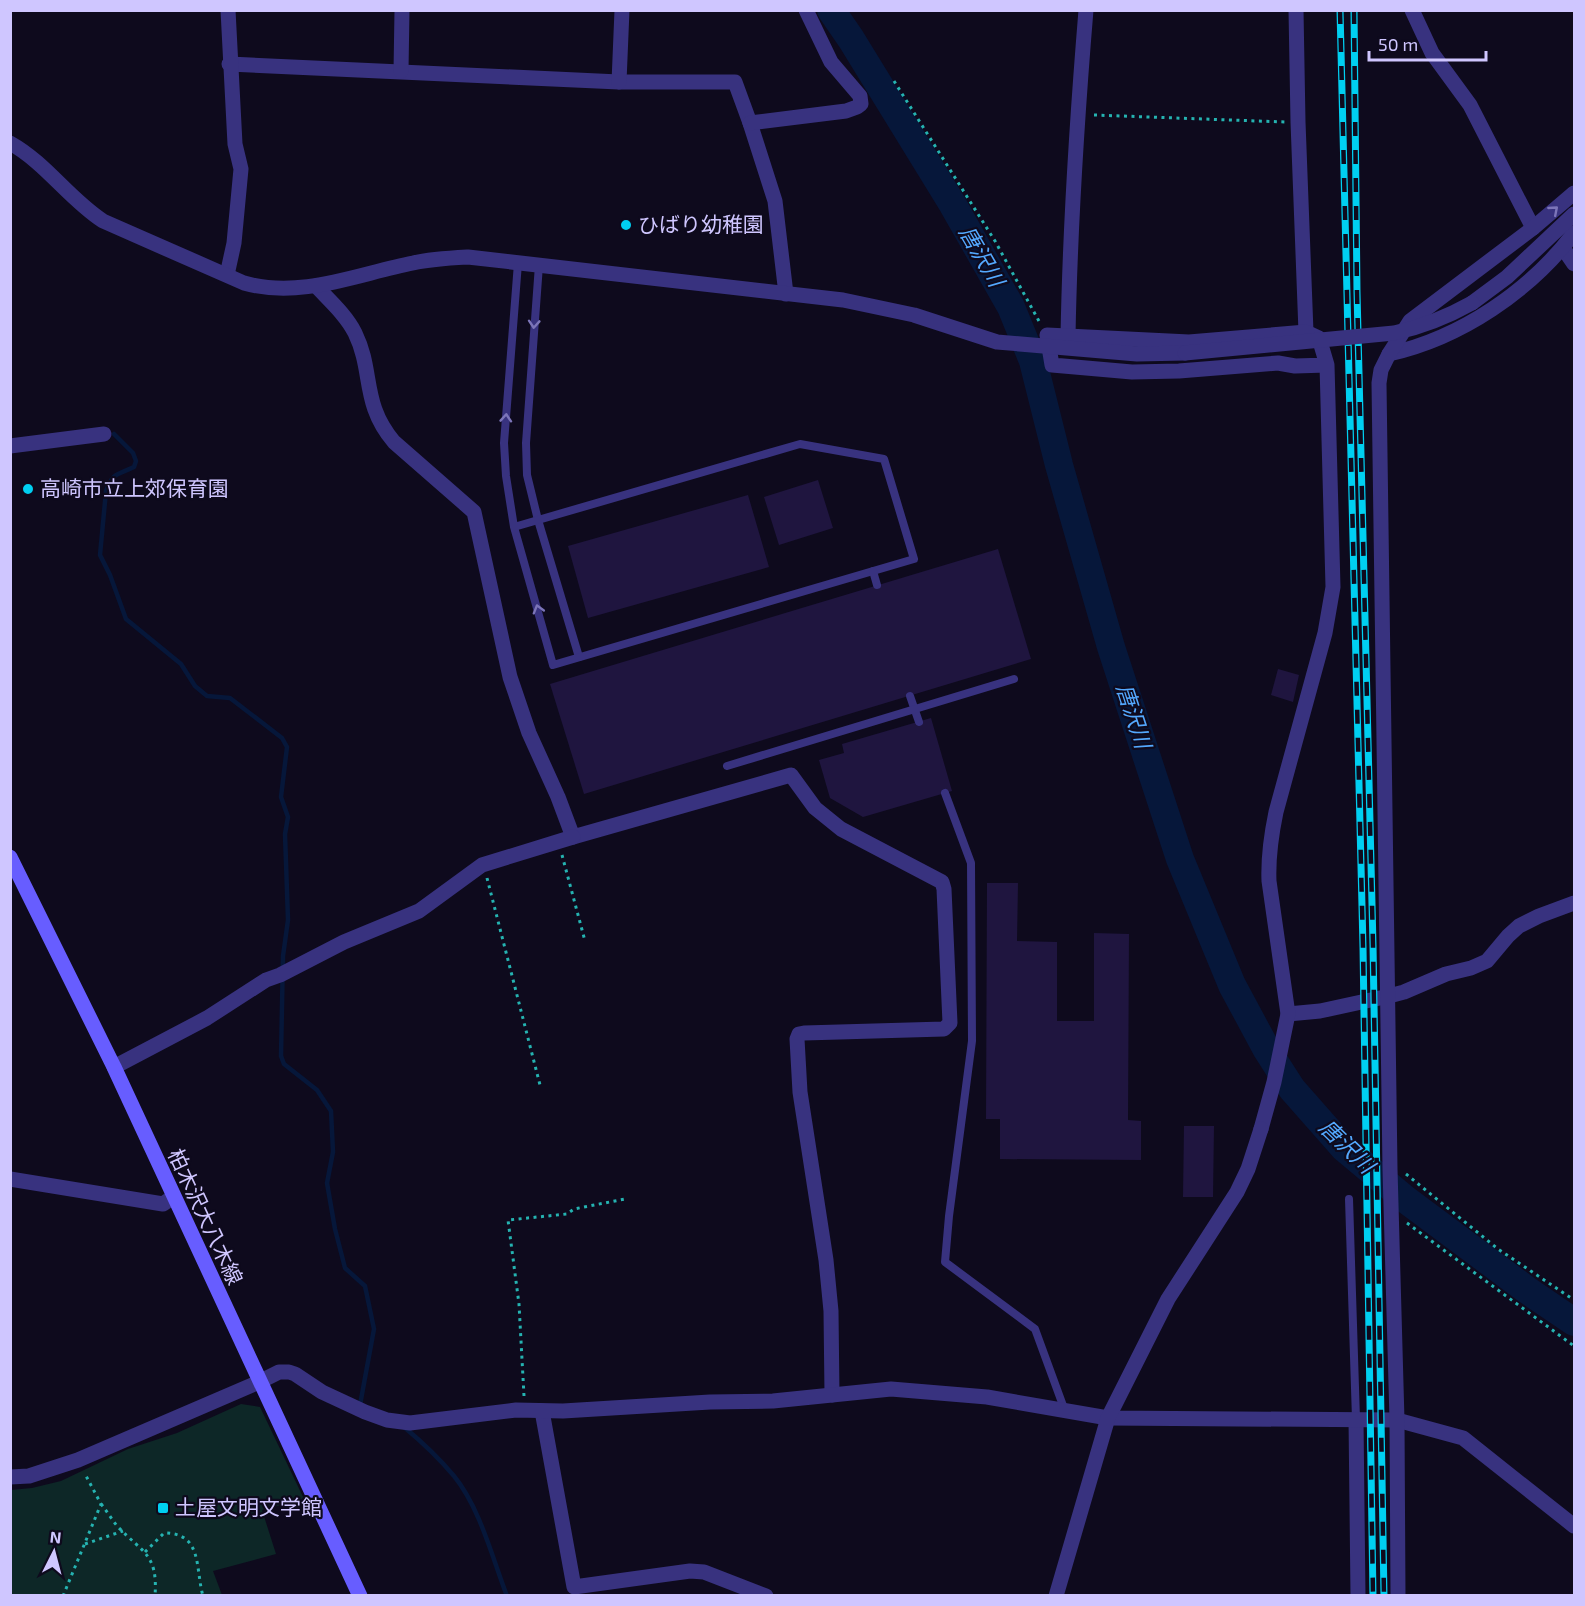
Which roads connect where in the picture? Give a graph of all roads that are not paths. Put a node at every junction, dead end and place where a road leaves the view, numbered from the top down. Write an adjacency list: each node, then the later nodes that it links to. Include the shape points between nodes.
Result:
1 (228, 10): 8 (street)
2 (402, 10): 9 (street)
3 (622, 10): 10 (street)
4 (806, 10): 11 (street, via 831,62 860,96 861,104 846,111)
5 (1086, 10): 27 (street, via 1077,115)
6 (1296, 10): 26 (street)
7 (1412, 10): 15 (street, via 1432,53 1470,105)
8 (230, 64): 9 (street); 21 (street, via 235,144 241,169)
9 (401, 71): 10 (street)
10 (619, 82): 11 (street, via 735,82)
11 (750, 123): 23 (street, via 775,201)
12 (10, 143): 21 (street, via 36,160 84,209 103,221)
13 (1575, 193): 15 (street, one-way to 13)
14 (1575, 214): 28 (street, bridge, via 1507,277 1472,303 1418,328 1185,353 1137,354)
15 (1533, 228): 24 (street)
16 (1575, 233): 17 (street)
17 (1563, 248): 19 (street); 25 (street, via 1499,306)
18 (518, 263): 20 (street); 22 (street, via 468,257 438,259); 34 (lane, one-way to 18, via 504,443)
19 (1575, 264)
20 (539, 266): 23 (street); 33 (lane, one-way to 33, via 526,443 527,475)
21 (227, 275): 22 (street, via 263,288)
22 (316, 286): 44 (street, via 355,332 378,421 394,442 474,512 510,677 558,797)
23 (786, 294): 28 (street, via 843,300 914,315 997,342)
24 (1444, 296): 25 (street); 29 (street, via 1410,321)
25 (1461, 328): 29 (street)
26 (1306, 332): 27 (street, via 1190,342); 30 (street, via 1319,338)
27 (1068, 336): 28 (street)
28 (1045, 343): 30 (street, via 1052,365 1132,372 1278,363)
29 (1389, 354): 47 (street, via 1379,383)
30 (1327, 365): 48 (street, via 1333,587 1325,633 1276,812 1268,859)
31 (104, 434): 32 (street)
32 (10, 446)
33 (538, 520): 34 (lane); 35 (lane, via 800,444 884,459 914,559); 37 (lane)
34 (514, 526): 37 (lane, one-way to 34, via 553,666)
35 (873, 571): 36 (lane); 37 (lane)
36 (877, 585)
37 (579, 657)
38 (1014, 679): 40 (lane)
39 (910, 696): 40 (lane)
40 (914, 709): 41 (lane); 42 (lane)
41 (919, 722)
42 (727, 766)
43 (945, 793): 56 (lane, via 970,863 972,1029 945,1262 1035,1329)
44 (566, 840): 49 (street, via 482,865 418,911 266,980 207,1018); 54 (street, via 791,775 815,808 841,829 942,882 950,1023 944,1029 804,1033 797,1039 800,1092 827,1270)
45 (10, 857): 49 (main road, 柏木沢大八木線)
46 (1575, 903): 47 (street, via 1518,926 1487,961)
47 (1389, 996): 48 (street); 59 (street)
48 (1288, 1014): 57 (street, via 1274,1082 1248,1169 1168,1299)
49 (114, 1067): 51 (main road, 柏木沢大八木線)
50 (10, 1179): 51 (street, via 163,1204)
51 (173, 1197): 53 (main road, 柏木沢大八木線)
52 (1349, 1199): 58 (lane)
53 (259, 1382): 55 (street, via 279,1372 289,1372 322,1392 387,1420 410,1423); 60 (street, via 78,1460 29,1476); 62 (main road, 柏木沢大八木線)
54 (832, 1395): 55 (street); 56 (street, via 891,1389 987,1397)
55 (542, 1411): 63 (street, via 574,1587 690,1571 704,1572)
56 (1065, 1411): 57 (street)
57 (1108, 1418): 58 (street); 64 (street)
58 (1356, 1419): 59 (street); 65 (street)
59 (1397, 1420): 61 (street, via 1463,1438); 66 (street)
60 (10, 1477)
61 (1575, 1526)
62 (360, 1596)
63 (766, 1596)
64 (1056, 1596)
65 (1358, 1596)
66 (1398, 1596)

